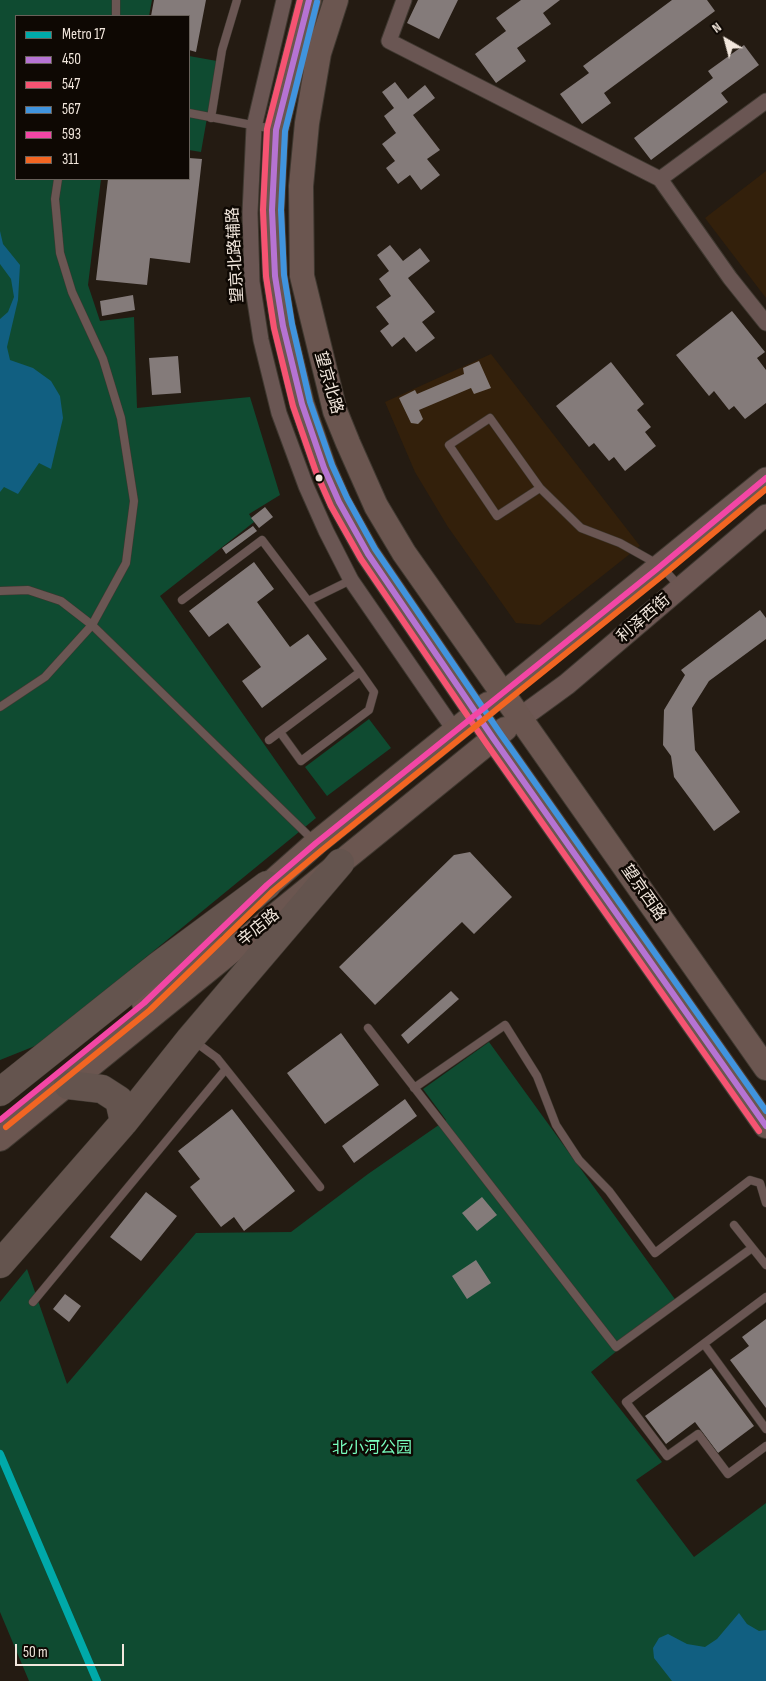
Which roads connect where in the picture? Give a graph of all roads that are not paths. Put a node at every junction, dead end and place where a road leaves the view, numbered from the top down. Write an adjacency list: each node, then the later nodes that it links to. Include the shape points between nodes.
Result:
1 (116, 0): 7 (lane)
2 (237, 0): 10 (lane, via 222,50)
3 (284, 0): 11 (street, 望京北路辅路)
4 (309, 0): 11 (main road, 望京北路)
5 (336, 0): 26 (main road, 望京北路, via 319,53 307,123 301,186 302,276 317,346 335,411 376,506)
6 (404, 0): 12 (street, via 389,41)
7 (116, 15)
8 (766, 101): 12 (street)
9 (190, 113): 10 (lane)
10 (211, 118): 11 (lane)
11 (265, 128): 19 (street, 望京北路辅路, via 250,213 252,282 261,340 279,413 306,486); 28 (main road, 望京北路, via 275,276 284,335 302,404 324,468 368,554)
12 (660, 179): 14 (street, via 730,278)
13 (58, 180): 24 (lane, via 55,199 60,253 72,292 103,359 118,409 134,501 126,563)
14 (766, 322)
15 (766, 478): 18 (street, 利泽西街)
16 (540, 488): 16 (lane, via 490,418 449,445 497,516); 18 (lane, via 581,528 620,543)
17 (766, 515): 20 (street, 利泽西街)
18 (661, 566): 20 (lane); 26 (street, 利泽西街)
19 (351, 580): 23 (lane); 30 (street, 望京北路辅路)
20 (680, 588): 29 (street, 利泽西街, via 567,684)
21 (0, 591): 24 (lane, via 28,590 61,601)
22 (182, 600): 23 (lane, via 262,540)
23 (308, 601): 25 (lane)
24 (92, 625): 27 (lane, via 45,677); 34 (lane)
25 (360, 672): 31 (lane); 31 (lane, via 374,692 370,710 301,761)
26 (501, 694): 28 (main road, 辛店路); 29 (main road, 望京北路)
27 (0, 707)
28 (477, 713): 30 (main road, 辛店路); 32 (main road, 望京西路)
29 (519, 719): 32 (main road, 辛店路); 39 (main road, 望京西路)
30 (455, 731): 34 (main road, 辛店路)
31 (280, 732): 33 (lane)
32 (493, 738): 35 (main road, 辛店路); 46 (main road, 望京西路)
33 (269, 740)
34 (316, 843): 36 (main road, 辛店路)
35 (340, 863): 38 (highway); 41 (main road, 辛店路)
36 (267, 885): 43 (highway, via 158,966); 44 (main road, 辛店路, via 144,1003)
37 (368, 1028): 42 (lane)
38 (190, 1038): 40 (lane, via 217,1058); 45 (highway)
39 (766, 1068)
40 (225, 1070): 48 (lane); 55 (lane)
41 (68, 1085): 45 (highway, via 102,1089 119,1100); 47 (main road, 辛店路)
42 (414, 1088): 49 (lane, via 505,1025 537,1076 556,1125 565,1139 655,1253 750,1180 760,1183); 51 (lane, via 616,1347)
43 (0, 1092)
44 (0, 1120)
45 (124, 1122): 52 (highway)
46 (766, 1126)
47 (0, 1139)
48 (320, 1186)
49 (766, 1203)
50 (734, 1225): 51 (lane)
51 (752, 1248): 53 (lane)
52 (0, 1264)
53 (766, 1265)
54 (766, 1297): 56 (lane)
55 (33, 1302)
56 (704, 1344): 57 (lane); 58 (lane, via 626,1402 667,1456 698,1434 728,1474)
57 (766, 1430)
58 (766, 1446)

